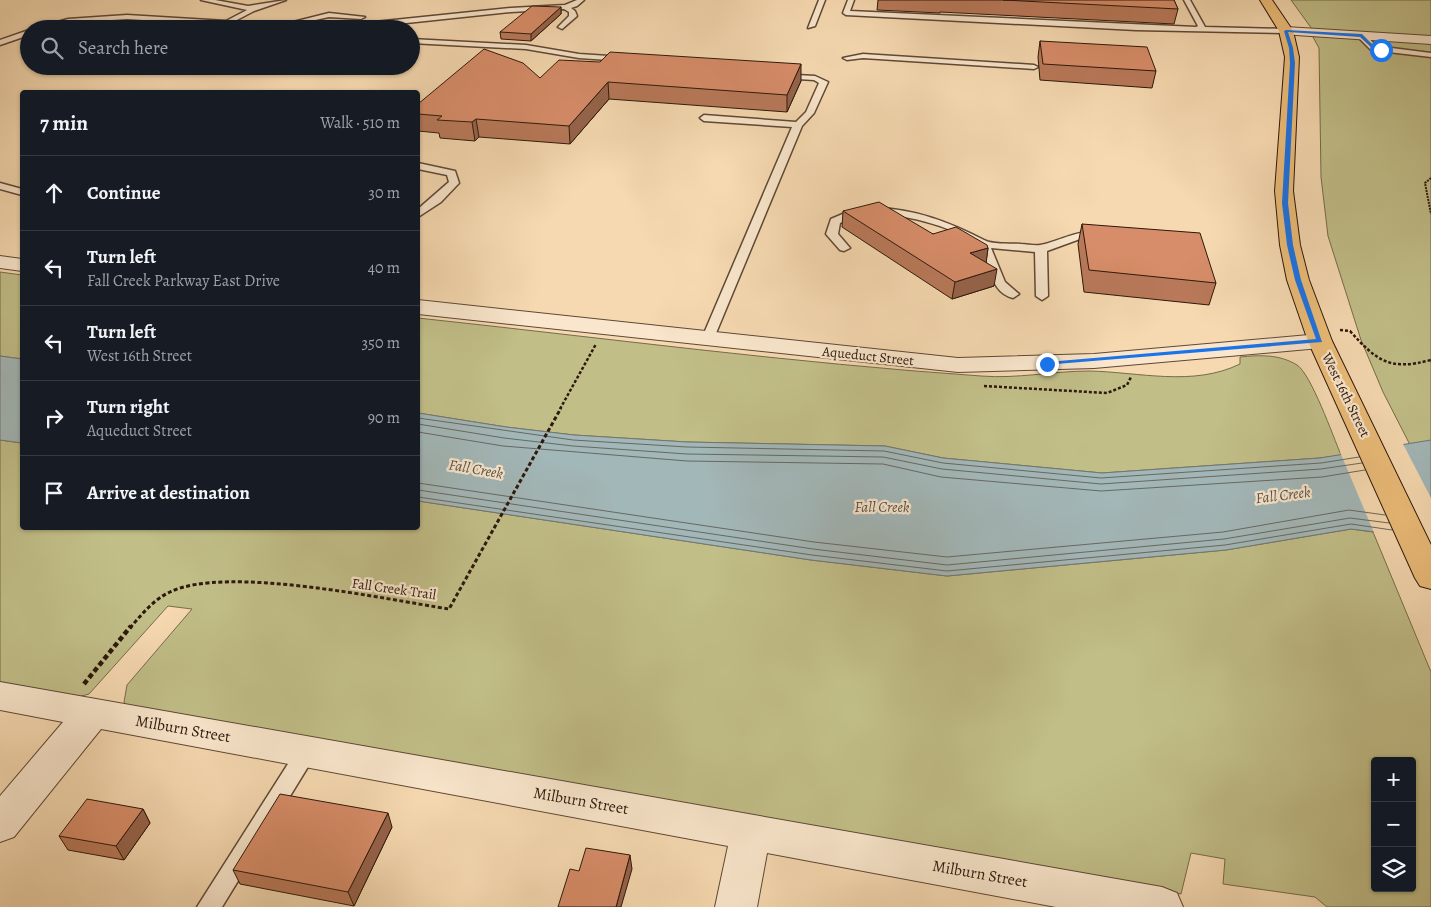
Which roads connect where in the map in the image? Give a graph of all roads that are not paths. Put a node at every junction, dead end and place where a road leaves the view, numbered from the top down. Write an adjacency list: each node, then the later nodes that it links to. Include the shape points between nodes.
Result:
1 (204, 0): 9 (lane)
2 (283, 0): 9 (lane)
3 (581, 0): 8 (lane)
4 (822, 0): 15 (lane)
5 (851, 0): 17 (lane, via 846,13)
6 (1187, 0): 17 (lane, via 1202,26)
7 (1266, 0): 18 (main road, West 16th Street)
8 (565, 7): 14 (lane); 16 (lane, via 572,11 573,16)
9 (253, 9): 12 (lane)
10 (81, 20): 11 (lane, via 96,17)
11 (162, 20)
12 (233, 20)
13 (307, 20): 14 (lane, via 329,15)
14 (420, 20): 24 (lane, via 430,30)
15 (811, 26)
16 (562, 27)
17 (1197, 30): 18 (lane)
18 (1286, 31): 20 (street); 49 (main road, West 16th Street, via 1292,63 1285,203 1298,280)
19 (20, 35): 23 (lane)
20 (1362, 36): 21 (street); 25 (lane, via 1374,48)
21 (1431, 40)
22 (420, 42): 24 (lane)
23 (0, 43)
24 (433, 43): 27 (lane, via 526,47)
25 (1431, 55)
26 (847, 58): 28 (lane, via 863,56)
27 (629, 60)
28 (1034, 67)
29 (776, 76): 31 (lane, via 815,78 824,82 810,113)
30 (704, 118): 31 (lane)
31 (798, 125): 48 (lane)
32 (420, 166): 36 (lane, via 452,173 454,183)
33 (20, 181): 34 (lane)
34 (0, 186): 35 (lane)
35 (20, 191)
36 (420, 213)
37 (1108, 238): 40 (lane, via 1079,236)
38 (981, 244): 39 (lane, via 952,228 905,213 882,210 846,215 835,221 832,234); 40 (lane); 43 (lane, via 992,258)
39 (844, 248)
40 (1041, 249): 45 (lane)
41 (0, 262): 42 (street)
42 (20, 265)
43 (999, 282): 44 (lane); 46 (lane)
44 (1013, 294)
45 (1042, 296)
46 (999, 299)
47 (420, 307): 48 (street, Aqueduct Street)
48 (708, 338): 49 (street, Aqueduct Street, via 992,366 1122,359)
49 (1320, 341): 50 (main road, West 16th Street)
50 (1431, 578)
51 (0, 696): 52 (street, Milburn Street)
52 (87, 700): 53 (street, Milburn Street); 54 (street)
53 (307, 751): 55 (street, Milburn Street); 56 (lane)
54 (0, 825)
55 (751, 832): 57 (street); 58 (street, Milburn Street)
56 (209, 907)
57 (736, 907)
58 (1162, 907)

